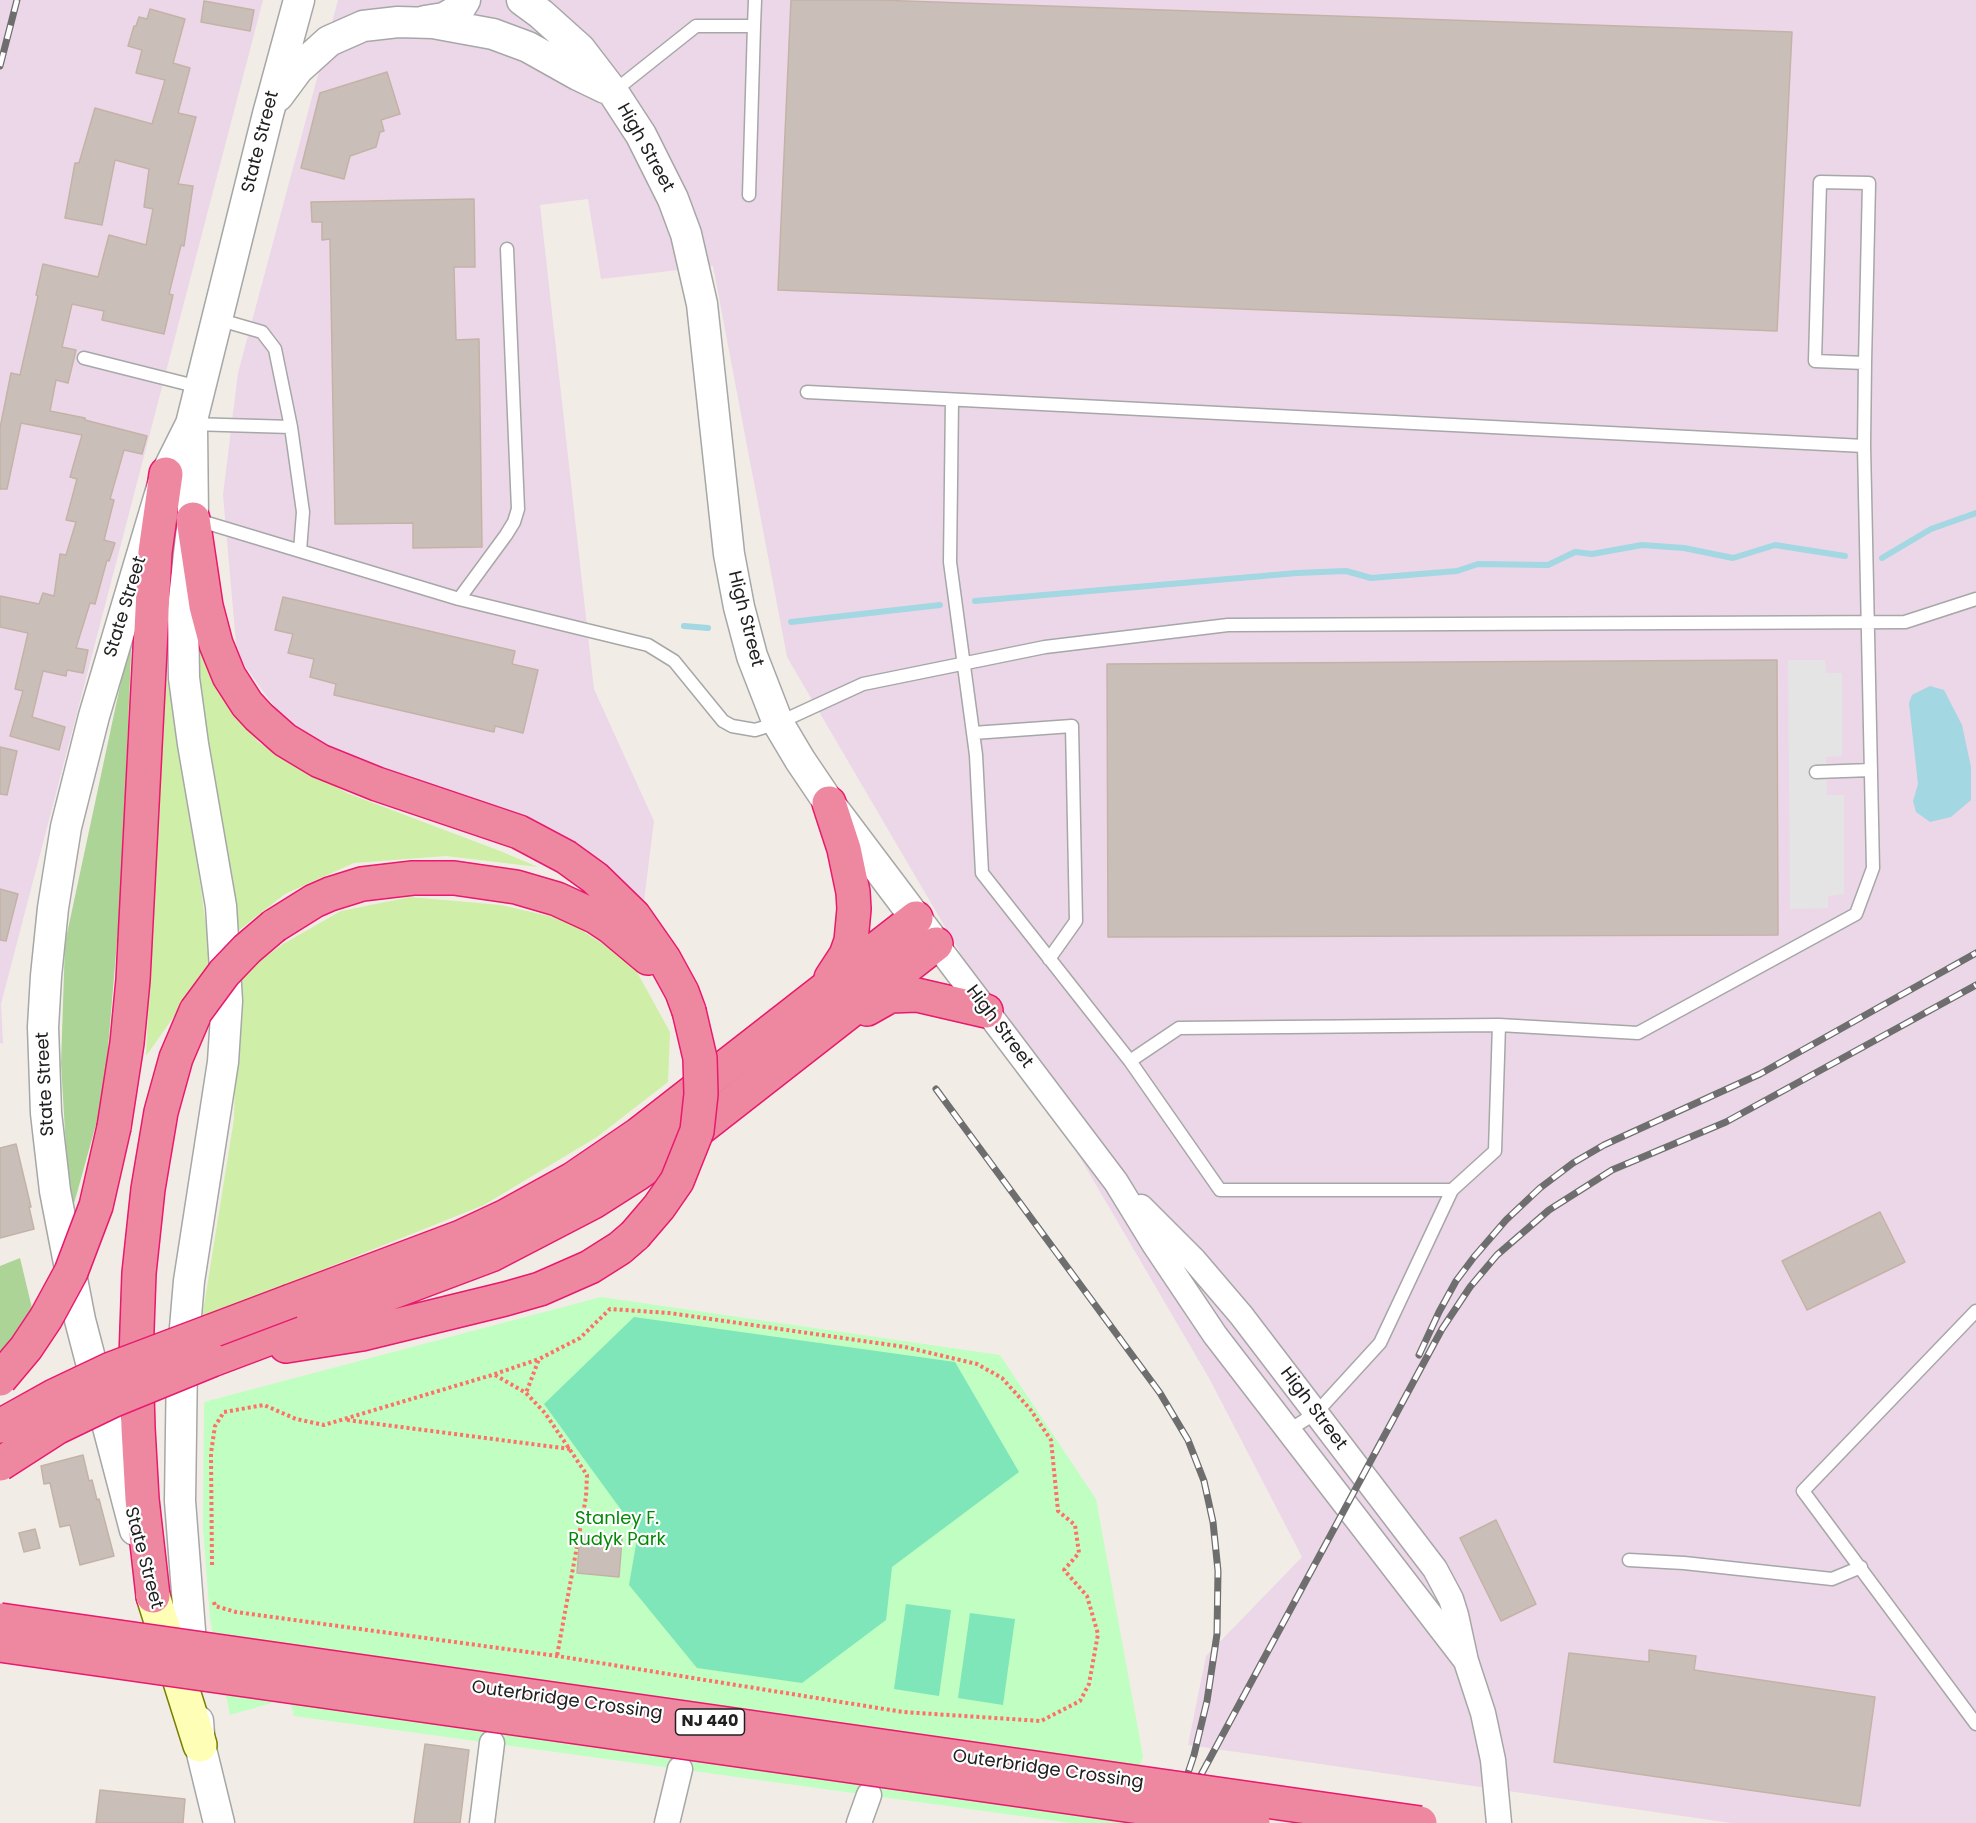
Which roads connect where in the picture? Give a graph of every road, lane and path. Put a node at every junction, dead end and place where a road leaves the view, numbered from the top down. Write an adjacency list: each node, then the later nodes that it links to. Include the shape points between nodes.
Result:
1 (299, 0): 8 (street, State Street)
2 (465, 0): 5 (street, via 444,18)
3 (522, 0): 7 (street, High Street, via 580,49)
4 (755, 0): 6 (lane)
5 (416, 22): 7 (street, via 451,25 512,40); 8 (street, via 363,26 329,41 298,69)
6 (754, 26): 7 (lane, via 696,26); 9 (lane)
7 (614, 92): 27 (street, High Street, via 657,165 681,218 690,252 703,314 734,581 752,656)
8 (268, 114): 11 (street, State Street)
9 (749, 195)
10 (507, 249): 23 (lane, via 518,509 506,535)
11 (217, 319): 14 (street, State Street); 18 (lane, via 262,332 275,349)
12 (84, 358): 14 (lane)
13 (1865, 363): 13 (lane, via 1869,183 1820,182 1815,361); 19 (lane)
14 (201, 387): 17 (street, State Street)
15 (807, 392): 16 (lane)
16 (952, 400): 19 (lane); 26 (lane, via 950,562)
17 (192, 424): 18 (lane); 20 (street, State Street); 21 (street, State Street)
18 (291, 427): 22 (lane, via 303,512)
19 (1864, 446): 25 (lane)
20 (166, 474): 47 (highway, bridge, via 155,552 133,980 114,1127 96,1206 71,1272 46,1318); 58 (street, State Street, via 103,685 66,827 45,976 43,1028 48,1138 62,1237)
21 (193, 519): 22 (lane); 36 (highway, via 216,644 229,676 259,717 285,740 320,761 519,832 566,857 595,878 634,916 664,958); 66 (street, State Street, via 183,608 184,678 221,906 227,1001 223,1062 189,1281 180,1389 180,1501)
22 (300, 551): 23 (lane)
23 (459, 598): 27 (lane, via 648,645 674,661 715,713 732,726 755,730)
24 (1976, 599): 25 (lane, via 1905,622)
25 (1868, 621): 26 (lane, via 1228,626 1045,647); 29 (lane)
26 (963, 664): 27 (lane, via 863,684); 28 (lane)
27 (778, 723): 31 (street, High Street)
28 (973, 733): 34 (lane, via 982,873); 34 (lane, via 1072,726 1076,921)
29 (1871, 770): 30 (lane); 39 (lane, via 1873,868 1856,914 1638,1033)
30 (1816, 772)
31 (828, 802): 32 (street, High Street); 35 (highway, via 850,874 854,925 846,955)
32 (916, 918): 33 (street, High Street); 35 (highway)
33 (936, 944): 37 (street, High Street); 38 (highway)
34 (1049, 958): 40 (lane)
35 (819, 991): 44 (highway, via 639,1134 559,1187)
36 (689, 1011): 44 (highway, bridge, via 700,1058 697,1131 677,1182 653,1215 620,1248 590,1267 540,1289 362,1334); 58 (highway, bridge, via 655,965 627,938 596,917 557,899 475,880 379,881 330,894 273,926 214,984 196,1011 176,1058 161,1112 148,1189 136,1327 137,1419)
37 (986, 1011): 38 (highway, via 917,995 890,996); 41 (street, High Street)
38 (837, 1020): 44 (highway, via 673,1149 593,1202 491,1255)
39 (1498, 1025): 40 (lane, via 1179,1028); 42 (lane, via 1495,1150)
40 (1130, 1061): 42 (lane, via 1220,1190)
41 (1116, 1182): 49 (street, High Street, via 1194,1260); 52 (street, High Street, via 1194,1306)
42 (1452, 1190): 49 (lane, via 1380,1343)
43 (1976, 1311): 57 (lane, via 1803,1491)
44 (300, 1323): 51 (highway, bridge, via 102,1373); 54 (highway, bridge, via 114,1400 56,1428)
45 (539, 1359): 46 (path); 48 (path); 62 (path, via 580,1338 610,1309 631,1309 905,1347 976,1364 1002,1378 1052,1440 1058,1510 1075,1525 1079,1553 1064,1570 1088,1596 1098,1634 1089,1684 1080,1701 1041,1721 903,1712)
46 (494, 1374): 48 (path); 50 (path)
47 (0, 1379)
48 (526, 1393): 53 (path)
49 (1316, 1413): 52 (lane); 63 (street, High Street, via 1435,1569 1451,1599)
50 (343, 1419): 53 (path); 56 (path, via 324,1425 296,1419 264,1405 224,1412 215,1426 211,1453)
51 (0, 1426)
52 (1288, 1430): 63 (street, High Street)
53 (570, 1449): 62 (path, via 587,1475 586,1497)
54 (0, 1464)
55 (1629, 1560): 57 (lane, via 1832,1579)
56 (212, 1567)
57 (1861, 1567): 64 (lane)
58 (153, 1596): 66 (main road, State Street)
59 (214, 1597): 62 (path, via 215,1606 236,1612)
60 (0, 1620): 74 (highway, Outerbridge Crossing / NJ 440, bridge)
61 (0, 1645): 73 (highway, Outerbridge Crossing / NJ 440, bridge)
62 (557, 1656)
63 (1466, 1661): 75 (street, High Street, via 1488,1736)
64 (1976, 1724)
65 (492, 1743): 70 (street)
66 (200, 1746): 69 (street, State Street)
67 (680, 1769): 71 (street)
68 (869, 1795): 72 (street)
69 (219, 1823)
70 (482, 1823)
71 (667, 1823)
72 (859, 1823)
73 (1253, 1823)
74 (1419, 1823)
75 (1499, 1823)

